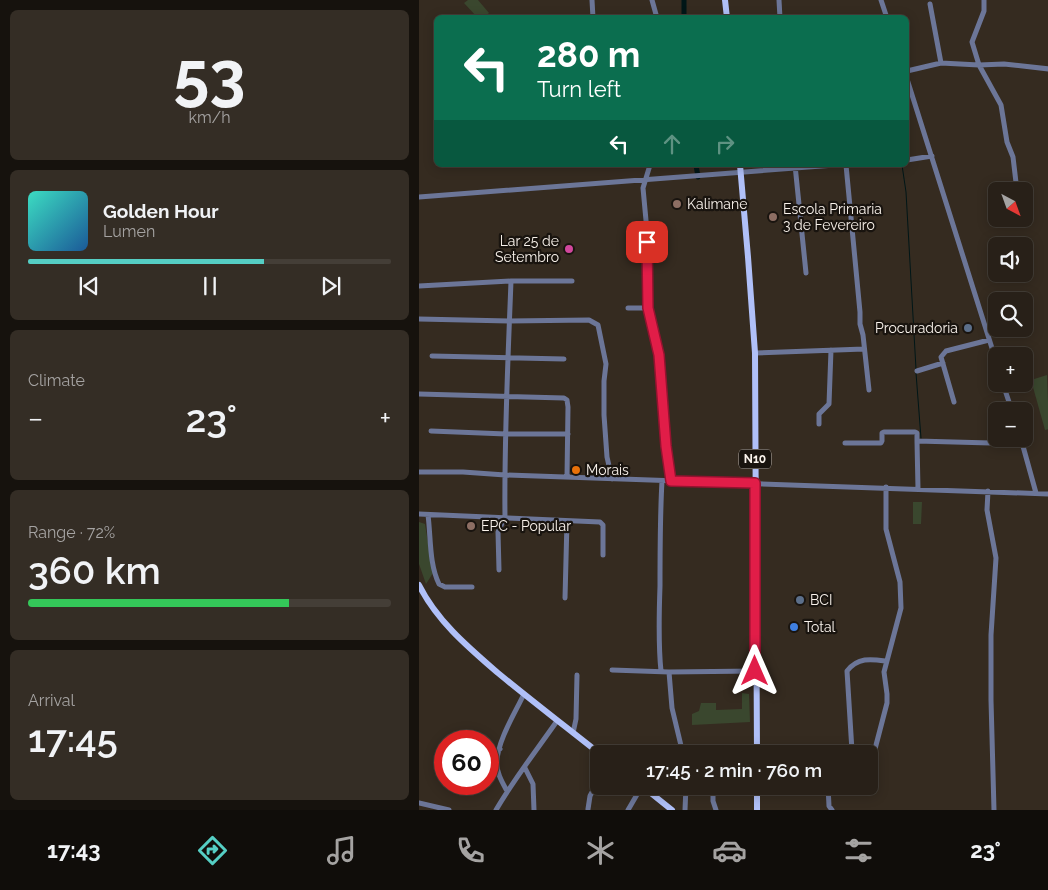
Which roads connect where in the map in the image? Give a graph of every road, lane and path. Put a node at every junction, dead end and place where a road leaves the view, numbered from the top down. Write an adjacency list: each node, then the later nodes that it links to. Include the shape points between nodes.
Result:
1 (592, 0): 8 (street)
2 (652, 0): 9 (street)
3 (725, 0): 10 (main road)
4 (779, 0): 11 (street)
5 (881, 0): 12 (street)
6 (984, 0): 14 (street, via 984,11 972,42)
7 (930, 4): 13 (street)
8 (593, 15)
9 (656, 15)
10 (727, 15)
11 (780, 15)
12 (886, 15)
13 (941, 63): 14 (street); 16 (street)
14 (979, 66): 15 (street, via 1004,64); 26 (street, via 1001,104)
15 (1048, 69)
16 (909, 70)
17 (909, 85): 18 (street)
18 (932, 156): 19 (street); 36 (street)
19 (909, 160)
20 (649, 167): 25 (street)
21 (739, 167): 24 (main road, N10)
22 (795, 167): 24 (street); 28 (street)
23 (846, 167): 38 (street)
24 (740, 174): 25 (street); 40 (main road, N10)
25 (645, 180): 27 (street); 33 (street)
26 (1016, 182)
27 (419, 198)
28 (806, 273)
29 (511, 281): 30 (street); 31 (street); 35 (street)
30 (572, 281)
31 (419, 286)
32 (628, 308): 33 (street)
33 (648, 308): 63 (street, via 659,355)
34 (419, 319): 35 (street)
35 (509, 321): 42 (street); 61 (street, via 589,320 598,325 606,364 604,415)
36 (989, 340): 37 (street); 44 (street, via 946,351 941,357)
37 (991, 347)
38 (864, 349): 39 (street); 46 (street)
39 (831, 350): 40 (street); 50 (street, via 829,404 819,414)
40 (755, 353): 64 (main road, N10)
41 (432, 356): 42 (street)
42 (509, 359): 43 (street); 48 (street)
43 (564, 360)
44 (943, 364): 45 (street); 49 (street)
45 (917, 371)
46 (869, 390)
47 (419, 394): 48 (street)
48 (506, 396): 52 (street); 53 (street, via 564,398 568,407)
49 (954, 402)
50 (819, 424)
51 (431, 431): 52 (street)
52 (506, 434): 53 (street); 59 (street)
53 (568, 434): 60 (street)
54 (917, 441): 55 (street); 56 (street, via 916,432 884,432 881,442); 66 (street)
55 (988, 442)
56 (845, 443)
57 (1023, 447): 68 (street)
58 (419, 472): 59 (street)
59 (505, 475): 60 (street); 72 (street)
60 (567, 477): 61 (street)
61 (612, 478): 62 (street)
62 (663, 481): 63 (street); 81 (street, via 660,512)
63 (671, 481): 64 (street)
64 (755, 483): 65 (street); 82 (main road, N10)
65 (886, 488): 66 (street); 79 (street, via 886,529 902,594 901,613)
66 (918, 489): 67 (street)
67 (988, 491): 68 (street); 114 (street, via 996,558 991,644)
68 (1036, 494): 69 (street)
69 (1048, 494)
70 (419, 514): 71 (street)
71 (428, 515): 72 (street); 77 (street, via 431,554 439,584)
72 (505, 517): 73 (street); 75 (street, via 498,532)
73 (567, 521): 74 (street, via 602,523); 78 (street)
74 (603, 555)
75 (499, 570)
76 (419, 585): 85 (main road, via 442,620)
77 (472, 587)
78 (565, 598)
79 (886, 661): 90 (street, via 862,660 847,671); 91 (street, via 887,703)
80 (612, 670): 81 (street)
81 (661, 671): 83 (street)
82 (755, 671): 83 (street); 89 (main road, N10)
83 (669, 672): 88 (street, via 672,708)
84 (577, 676): 87 (street)
85 (524, 694): 86 (main road); 93 (street)
86 (557, 721): 87 (main road); 94 (street)
87 (573, 733): 92 (main road)
88 (681, 745)
89 (757, 745)
90 (852, 745)
91 (877, 745)
92 (590, 746)
93 (500, 749): 95 (street, via 497,762)
94 (525, 768): 95 (street); 106 (street, via 533,784)
95 (507, 791): 105 (street)
96 (591, 795): 107 (street)
97 (637, 795): 108 (street)
98 (654, 795): 109 (main road)
99 (686, 795): 110 (street)
100 (713, 795): 111 (street)
101 (757, 795): 112 (main road)
102 (828, 795): 113 (street)
103 (419, 803): 104 (street)
104 (449, 810)
105 (496, 810)
106 (534, 810)
107 (588, 810)
108 (628, 810)
109 (673, 810)
110 (685, 810)
111 (716, 810)
112 (757, 810)
113 (832, 810)
114 (994, 810)

